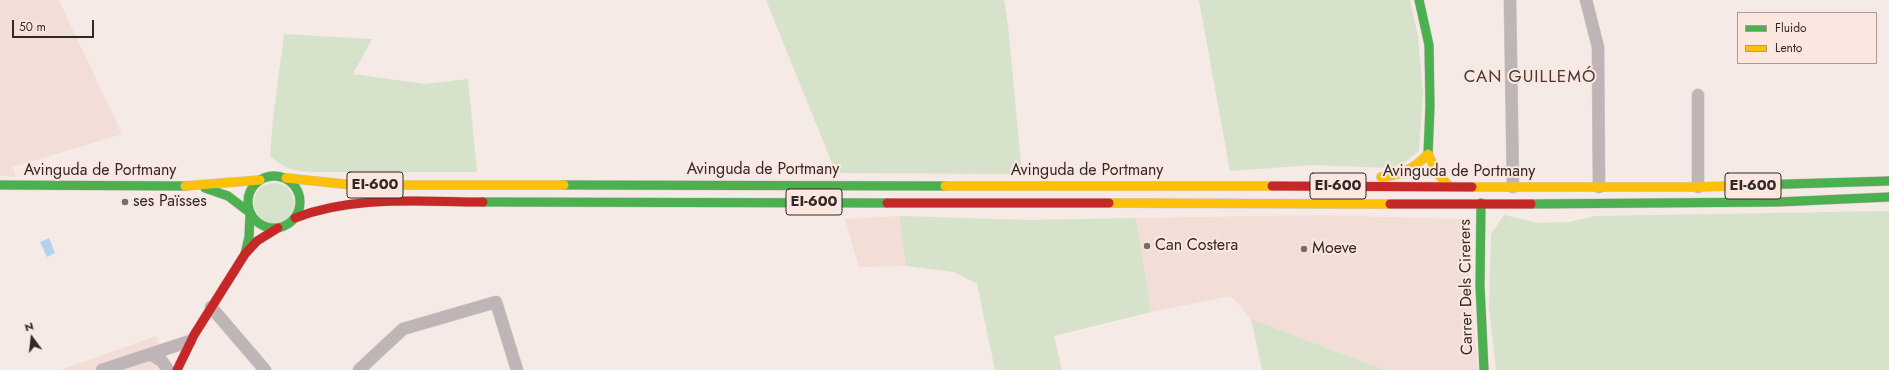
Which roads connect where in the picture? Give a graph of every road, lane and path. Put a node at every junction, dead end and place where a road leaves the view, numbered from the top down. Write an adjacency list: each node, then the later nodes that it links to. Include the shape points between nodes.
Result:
1 (1419, 0): 5 (main road, via 1429,45)
2 (1586, 0): 14 (street, via 1598,47)
3 (1510, 1): 13 (street)
4 (1698, 95): 15 (street)
5 (1428, 154): 11 (main road, via 1411,170 1401,175 1266,178); 12 (main road, via 1438,173)
6 (286, 178): 7 (main road, EI-600, via 269,176); 11 (main road, Avinguda de Portmany / EI-600, via 381,185); 19 (main road, via 295,185 300,197 301,204)
7 (260, 180): 10 (main road, Avinguda de Portmany / EI-600); 18 (main road, via 250,191)
8 (1889, 181): 15 (main road, Avinguda de Portmany / EI-600)
9 (0, 185): 10 (main road, Avinguda de Portmany / EI-600)
10 (200, 186): 18 (main road, Avinguda de Portmany / EI-600, via 228,196)
11 (1226, 186): 12 (main road, Avinguda de Portmany / EI-600)
12 (1450, 187): 13 (main road, Avinguda de Portmany / EI-600)
13 (1513, 187): 14 (main road, Avinguda de Portmany / EI-600)
14 (1599, 187): 15 (main road, Avinguda de Portmany / EI-600)
15 (1698, 187)
16 (1889, 197): 17 (main road, Avinguda de Portmany / EI-600, via 1678,203)
17 (1481, 203): 19 (main road, Avinguda de Portmany / EI-600, via 373,202 320,208); 31 (main road, Carrer Dels Cirerers, via 1479,276)
18 (250, 213): 20 (main road, EI-600, via 262,225); 21 (main road)
19 (295, 218): 20 (main road, EI-600)
20 (278, 228): 21 (main road, via 258,241)
21 (245, 254): 22 (main road)
22 (211, 307): 23 (main road); 28 (street)
23 (190, 341): 24 (street); 27 (main road)
24 (150, 354): 25 (street); 26 (street)
25 (102, 370)
26 (168, 370)
27 (177, 370)
28 (265, 370)
29 (359, 370): 30 (street, via 403,329 496,302)
30 (517, 370)
31 (1484, 370)

